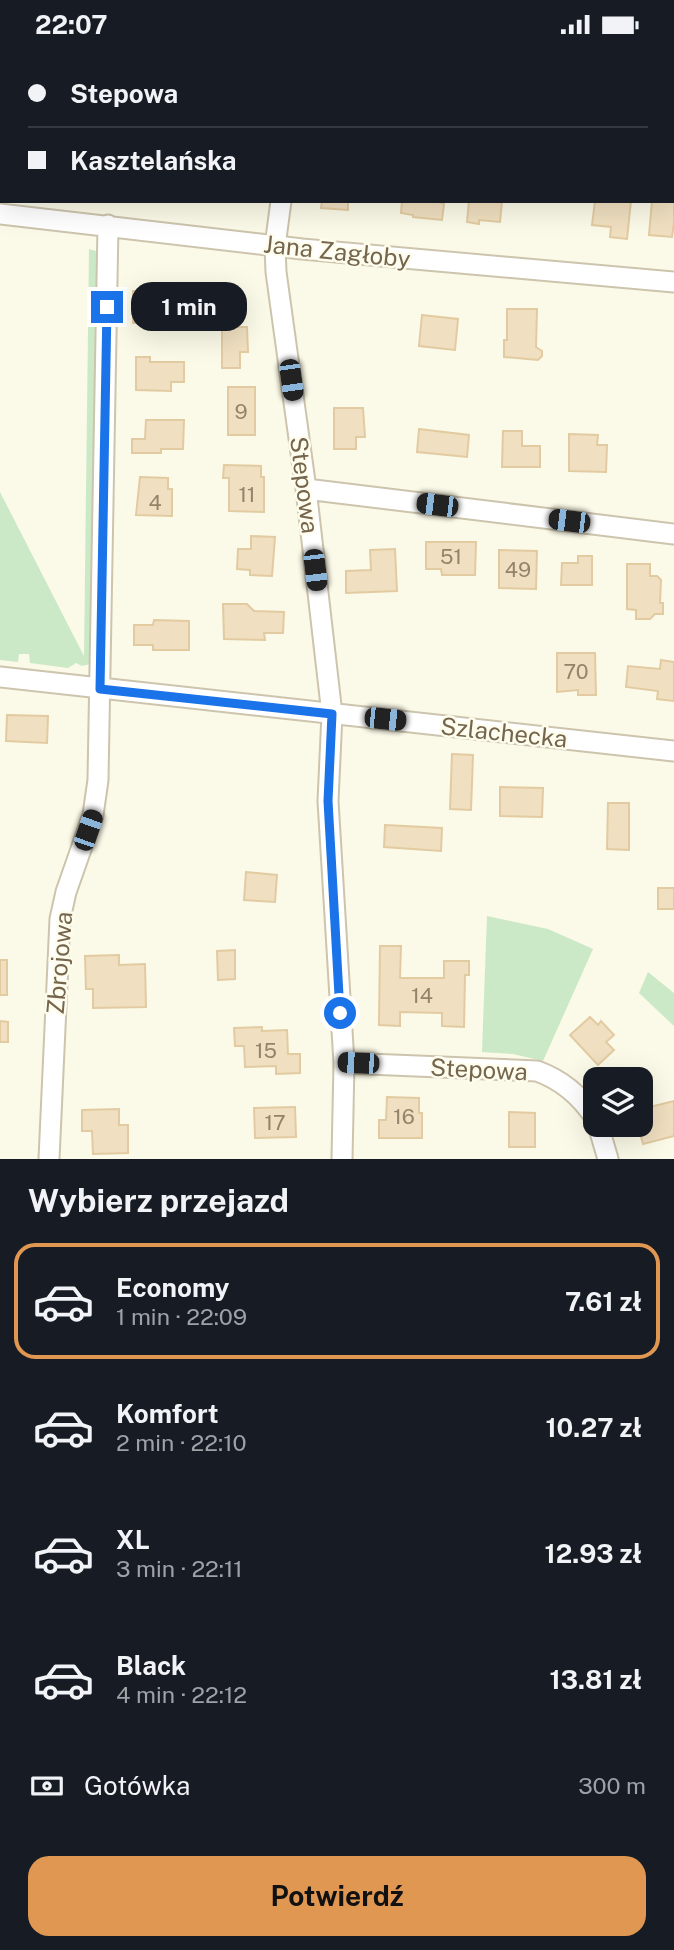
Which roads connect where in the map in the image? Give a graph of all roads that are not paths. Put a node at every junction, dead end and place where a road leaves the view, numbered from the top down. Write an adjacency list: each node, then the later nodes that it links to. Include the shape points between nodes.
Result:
1 (281, 203): 4 (street, Stepowa)
2 (0, 214): 3 (street, Jana Zagłoby)
3 (108, 225): 4 (street, Jana Zagłoby); 9 (street, Zbrojowa)
4 (275, 246): 5 (street, Jana Zagłoby); 6 (street, Stepowa)
5 (674, 282)
6 (306, 489): 7 (street); 10 (street, Stepowa)
7 (674, 534)
8 (0, 677): 9 (street, Szlachecka)
9 (100, 689): 10 (street, Szlachecka); 15 (street, Zbrojowa, via 99,780 93,815 60,919)
10 (332, 714): 11 (street, Szlachecka); 12 (street, Stepowa, via 328,801)
11 (674, 751)
12 (344, 1063): 13 (street, Stepowa, via 537,1071 557,1079); 16 (street, Stepowa)
13 (583, 1102)
14 (602, 1137): 17 (street)
15 (49, 1159)
16 (342, 1159)
17 (608, 1159)

